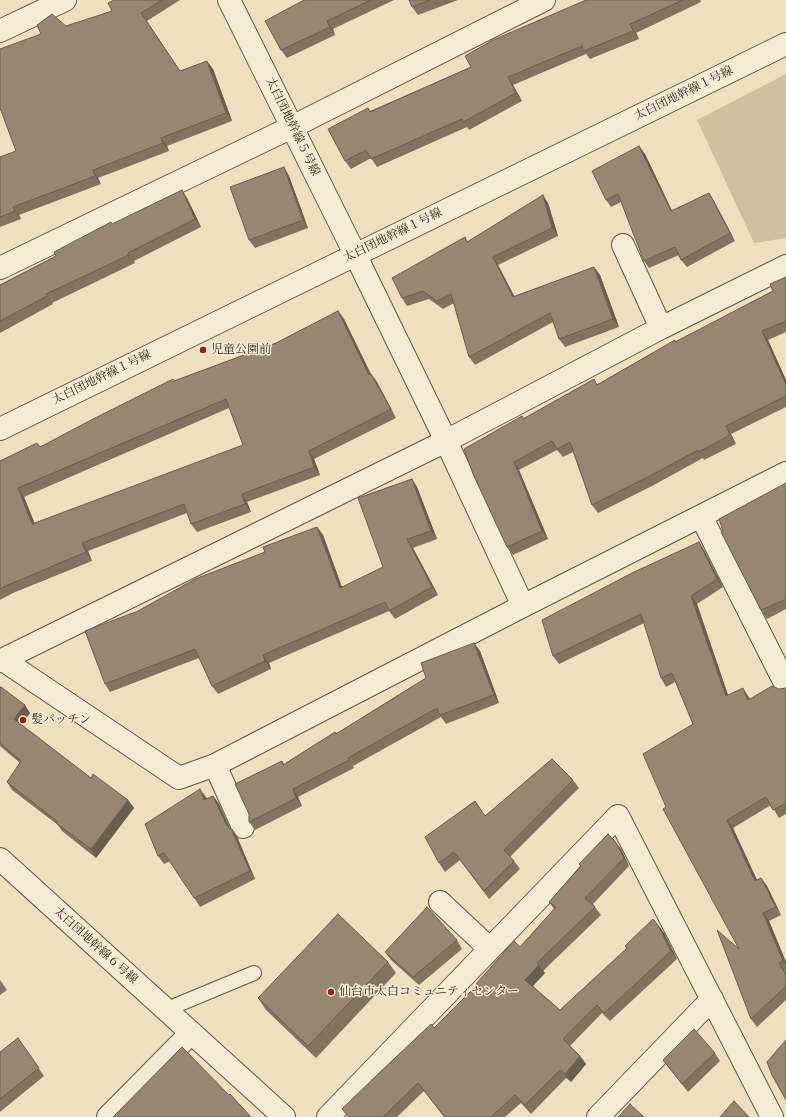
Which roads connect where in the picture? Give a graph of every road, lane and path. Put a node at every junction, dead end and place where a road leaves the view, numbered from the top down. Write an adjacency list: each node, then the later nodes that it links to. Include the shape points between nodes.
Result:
1 (65, 0): 4 (street)
2 (229, 0): 6 (street, 太白団地幹線５号線)
3 (544, 0): 6 (street)
4 (0, 31)
5 (786, 44): 8 (street, 太白団地幹線１号線)
6 (292, 127): 8 (street, 太白団地幹線５号線); 10 (street)
7 (623, 245): 11 (street)
8 (355, 254): 12 (street, 太白団地幹線１号線); 13 (street, 太白団地幹線５号線)
9 (786, 266): 11 (street)
10 (0, 268)
11 (661, 328): 13 (street)
12 (0, 429)
13 (446, 441): 16 (street, 太白団地幹線５号線); 17 (street)
14 (786, 473): 15 (street)
15 (701, 516): 16 (street); 18 (street)
16 (524, 606): 19 (street)
17 (1, 660): 19 (street, via 179,778)
18 (784, 674)
19 (215, 765): 20 (street)
20 (243, 827)
21 (0, 859): 26 (street, 太白団地幹線６号線)
22 (440, 902): 23 (street)
23 (490, 949): 25 (street, via 618,816); 30 (street)
24 (254, 974): 26 (lane)
25 (712, 1000): 31 (street); 32 (street)
26 (165, 1010): 27 (street, 太白団地幹線６号線)
27 (191, 1033): 28 (street); 29 (street, 太白団地幹線６号線)
28 (108, 1117)
29 (284, 1117)
30 (328, 1117)
31 (598, 1117)
32 (772, 1117)

